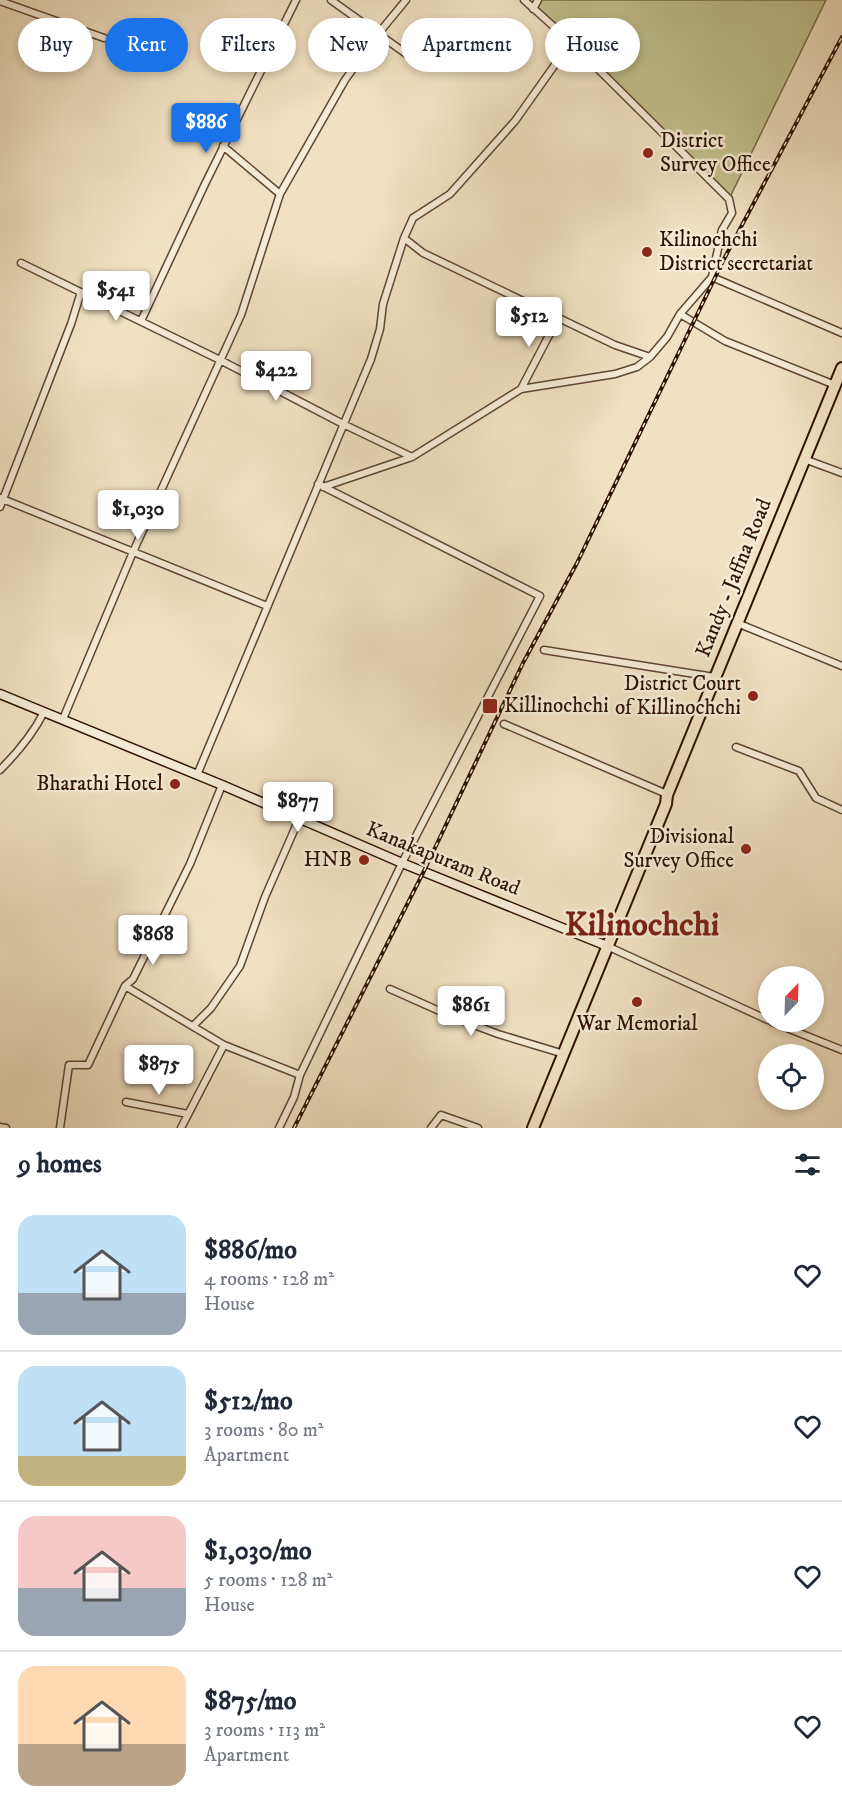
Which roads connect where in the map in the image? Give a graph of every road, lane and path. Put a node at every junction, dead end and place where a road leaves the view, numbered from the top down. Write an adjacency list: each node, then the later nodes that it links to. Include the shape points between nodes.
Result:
1 (296, 0): 15 (street)
2 (331, 0): 8 (street)
3 (406, 0): 10 (street)
4 (524, 0): 7 (street)
5 (538, 0): 7 (street)
6 (0, 1): 11 (street)
7 (533, 9): 9 (street)
8 (356, 18)
9 (545, 19)
10 (389, 21)
11 (104, 38)
12 (351, 72): 16 (street)
13 (550, 72): 17 (street, via 515,121 450,194 413,218)
14 (602, 72): 19 (street, via 729,200 732,213 722,230)
15 (223, 146): 16 (street); 23 (street)
16 (280, 194): 26 (street, via 241,315)
17 (404, 238): 22 (street, via 423,253); 30 (street, via 383,304 380,329)
18 (21, 263): 20 (street)
19 (712, 277): 21 (street); 24 (street)
20 (81, 292): 23 (street); 35 (street)
21 (680, 314): 25 (street); 28 (street, via 725,340)
22 (558, 318): 25 (street); 29 (street)
23 (141, 321): 26 (street)
24 (842, 333)
25 (650, 357): 29 (street, via 638,367 615,374)
26 (220, 360): 30 (street); 37 (street)
27 (842, 368): 28 (highway, Kandy - Jaffna Road)
28 (838, 385): 32 (highway, Kandy - Jaffna Road)
29 (521, 389): 31 (street)
30 (343, 423): 31 (street); 34 (street)
31 (412, 457): 34 (street)
32 (807, 460): 33 (street); 39 (highway, Kandy - Jaffna Road)
33 (842, 473)
34 (320, 486): 38 (street); 54 (street, via 540,596)
35 (2, 499): 36 (street); 37 (street)
36 (0, 507)
37 (133, 552): 38 (street); 45 (street)
38 (267, 606): 49 (street)
39 (740, 624): 41 (street); 42 (highway, Kandy - Jaffna Road); 51 (highway, Kandy - Jaffna Road)
40 (544, 650): 42 (street)
41 (842, 666)
42 (714, 677): 51 (highway, Kandy - Jaffna Road)
43 (0, 694): 44 (street, Kanakapuram Road)
44 (44, 712): 45 (street, Kanakapuram Road); 48 (street, via 17,754)
45 (63, 719): 49 (street, Kanakapuram Road)
46 (504, 724): 51 (street)
47 (736, 747): 52 (street, via 799,771 816,798)
48 (0, 770)
49 (197, 775): 50 (street, Kanakapuram Road)
50 (222, 785): 53 (street, Kanakapuram Road); 56 (street, via 190,864 133,979)
51 (668, 798): 55 (highway, Kandy - Jaffna Road)
52 (842, 810)
53 (299, 819): 54 (street, Kanakapuram Road); 59 (street, via 240,966 212,1008)
54 (402, 863): 55 (street, Kanakapuram Road); 64 (street)
55 (607, 946): 58 (street); 63 (highway, Kandy - Jaffna Road)
56 (125, 986): 59 (street); 69 (street, via 88,1065 69,1065)
57 (390, 989): 63 (street, via 462,1021)
58 (758, 1015)
59 (193, 1026): 61 (street)
60 (797, 1032): 62 (street)
61 (224, 1045): 64 (street); 66 (street)
62 (842, 1050)
63 (564, 1054): 74 (highway, Kandy - Jaffna Road)
64 (300, 1075): 71 (street)
65 (126, 1102): 66 (street)
66 (188, 1114): 70 (street)
67 (0, 1127): 68 (street)
68 (6, 1128)
69 (60, 1128)
70 (181, 1128)
71 (279, 1128)
72 (431, 1128): 73 (street, via 441,1115)
73 (478, 1128)
74 (533, 1128)

